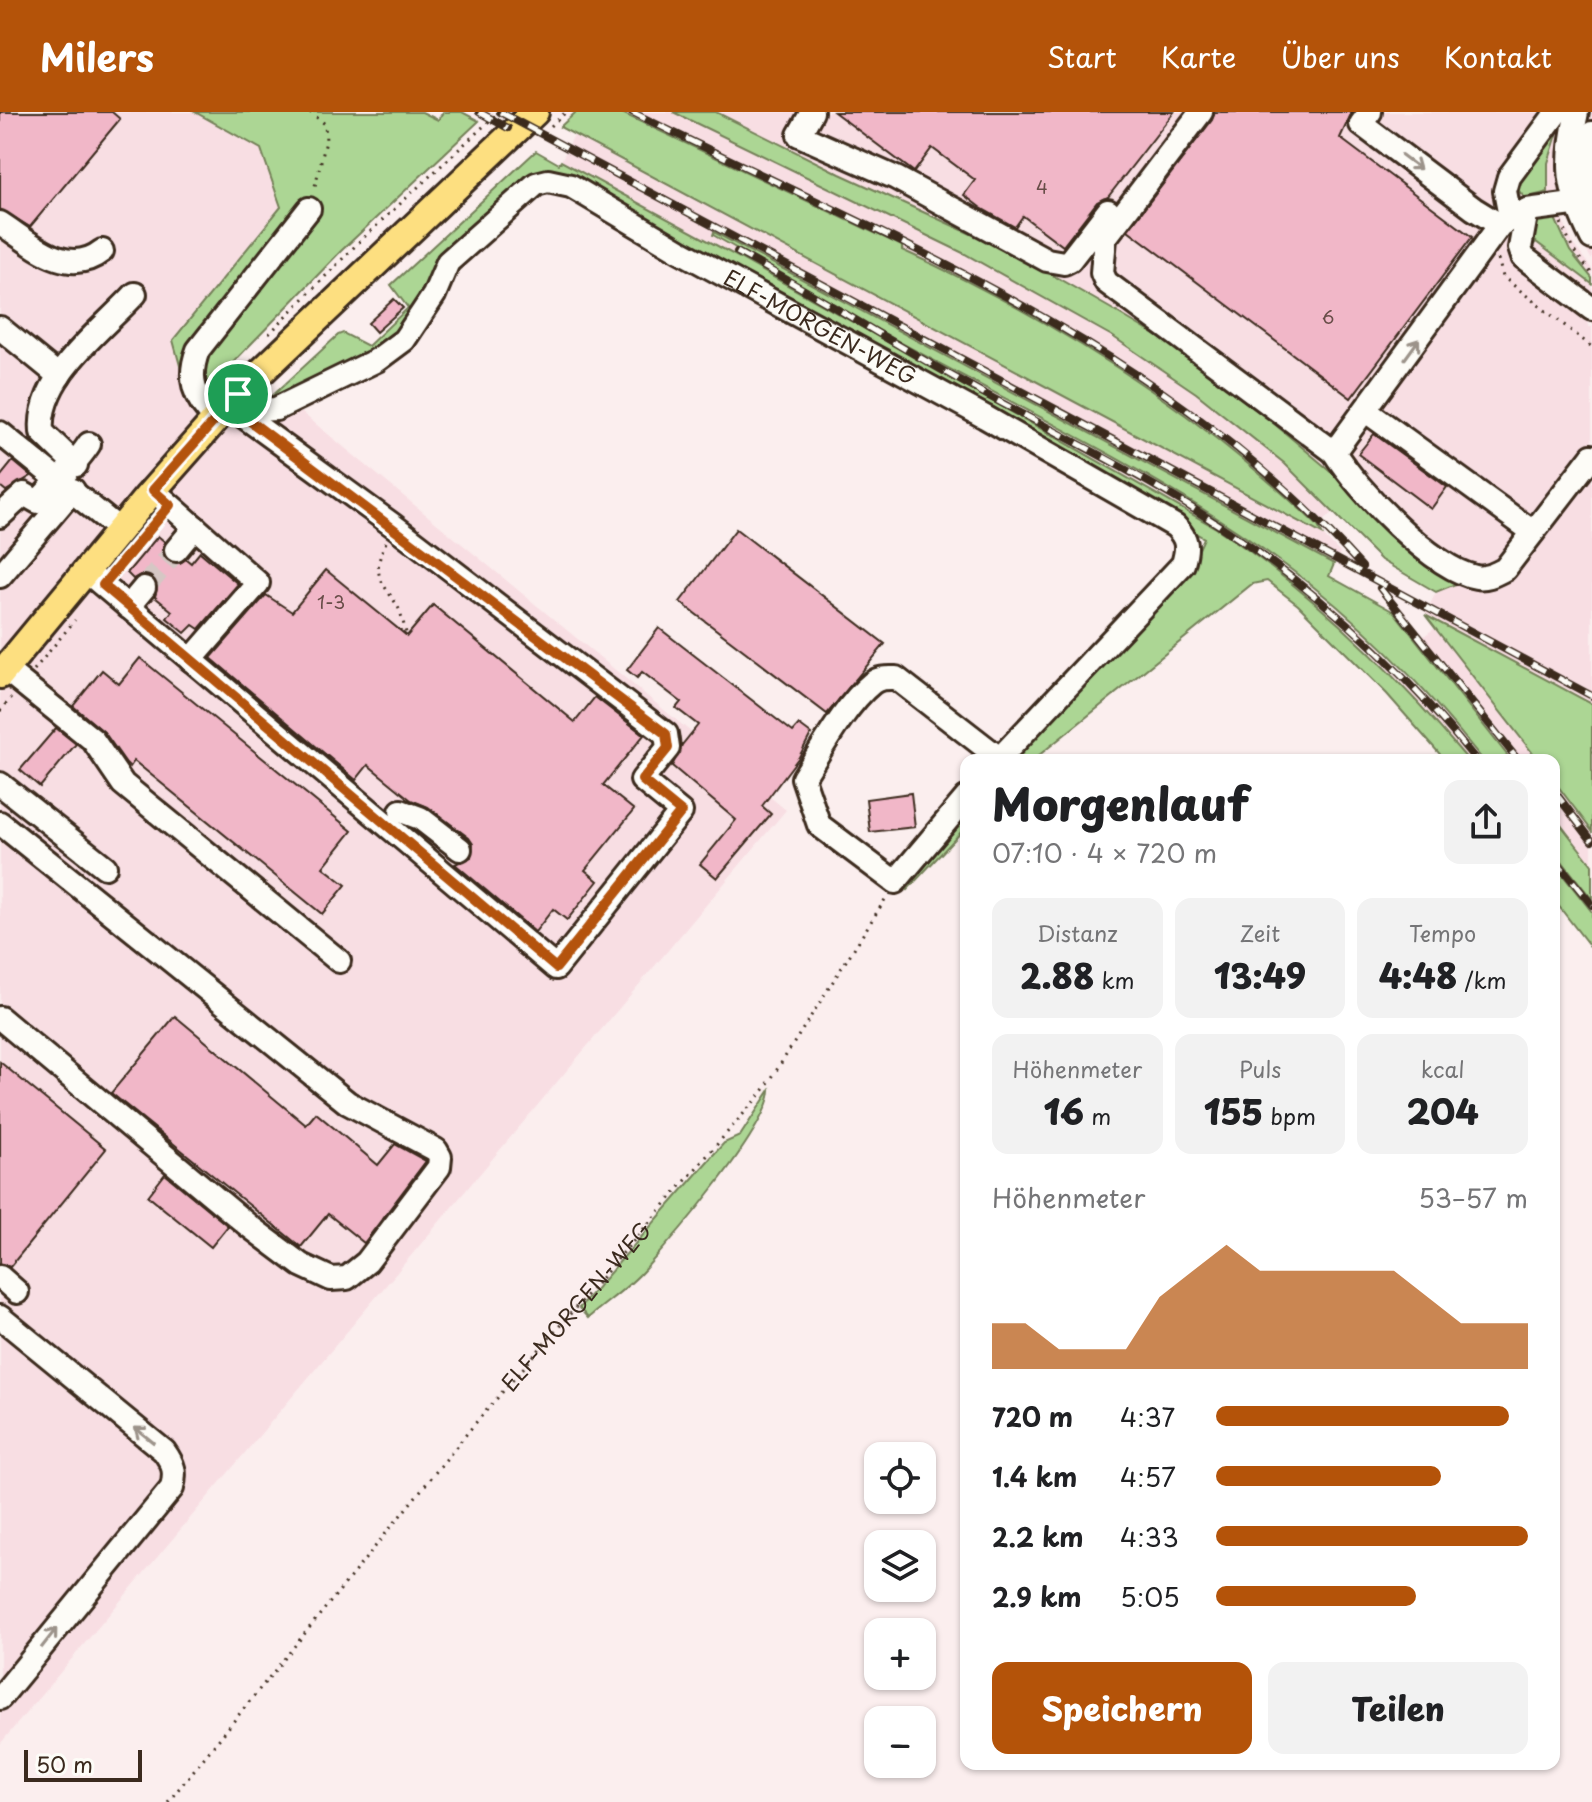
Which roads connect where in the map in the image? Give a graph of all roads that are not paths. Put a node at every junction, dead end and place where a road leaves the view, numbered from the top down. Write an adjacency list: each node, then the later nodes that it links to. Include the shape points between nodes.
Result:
1 (535, 112): 18 (main road)
2 (812, 112): 3 (street, via 799,135 896,178 1047,260 1064,263)
3 (1185, 112)
4 (1201, 112): 22 (street, via 1105,238 1102,273 1106,282)
5 (1370, 112): 11 (street, one-way to 11, via 1361,124)
6 (1564, 112): 8 (street, via 1568,164); 11 (street, via 1509,177)
7 (1592, 133): 8 (street)
8 (1581, 203): 11 (street); 12 (street)
9 (309, 209): 18 (street, via 198,350 191,367 201,406)
10 (0, 223): 13 (street, via 59,260 90,259)
11 (1502, 229): 15 (street, via 1523,257); 19 (street, one-way to 11)
12 (1591, 236)
13 (102, 251)
14 (135, 294): 17 (street)
15 (1592, 309)
16 (0, 328): 17 (street)
17 (59, 376): 24 (street, via 44,410 42,432)
18 (227, 406): 25 (main road); 36 (street, via 666,734 668,748 642,780 681,812 556,968); 39 (street, ELF-MORGEN-WEG, via 276,409 377,360 404,340 428,307 448,262 481,229 536,184 571,186 985,417 1185,536 1187,549 1175,574)
19 (1366, 411): 22 (street); 30 (street)
20 (0, 433): 24 (street)
21 (89, 444): 24 (street)
22 (1334, 452): 30 (street, via 1420,544 1472,577 1485,578 1505,569)
23 (1592, 456): 30 (street)
24 (69, 477): 26 (street); 29 (street)
25 (153, 490): 28 (street); 29 (main road)
26 (45, 508): 27 (street, via 24,494); 33 (street)
27 (0, 516)
28 (195, 527): 31 (street); 36 (street, via 258,583)
29 (120, 530): 32 (main road)
30 (1533, 532)
31 (176, 550)
32 (86, 571): 35 (street); 37 (main road)
33 (0, 576)
34 (144, 588): 35 (street)
35 (128, 607): 36 (street)
36 (191, 660)
37 (10, 676): 46 (street, via 93,740 123,784)
38 (993, 754): 41 (street, via 896,678 883,677 871,684 829,736 803,778 819,825 895,882)
39 (1004, 754)
40 (0, 784): 45 (street)
41 (960, 805)
42 (401, 811): 44 (street, via 420,818)
43 (0, 823): 47 (street, via 348,1103 436,1150 439,1167 367,1262 347,1278 331,1279 301,1265 249,1226)
44 (460, 849)
45 (105, 867)
46 (339, 961)
47 (0, 1018)
48 (0, 1317): 49 (street, one-way to 48, via 172,1488 175,1476 164,1451)
49 (0, 1698)

